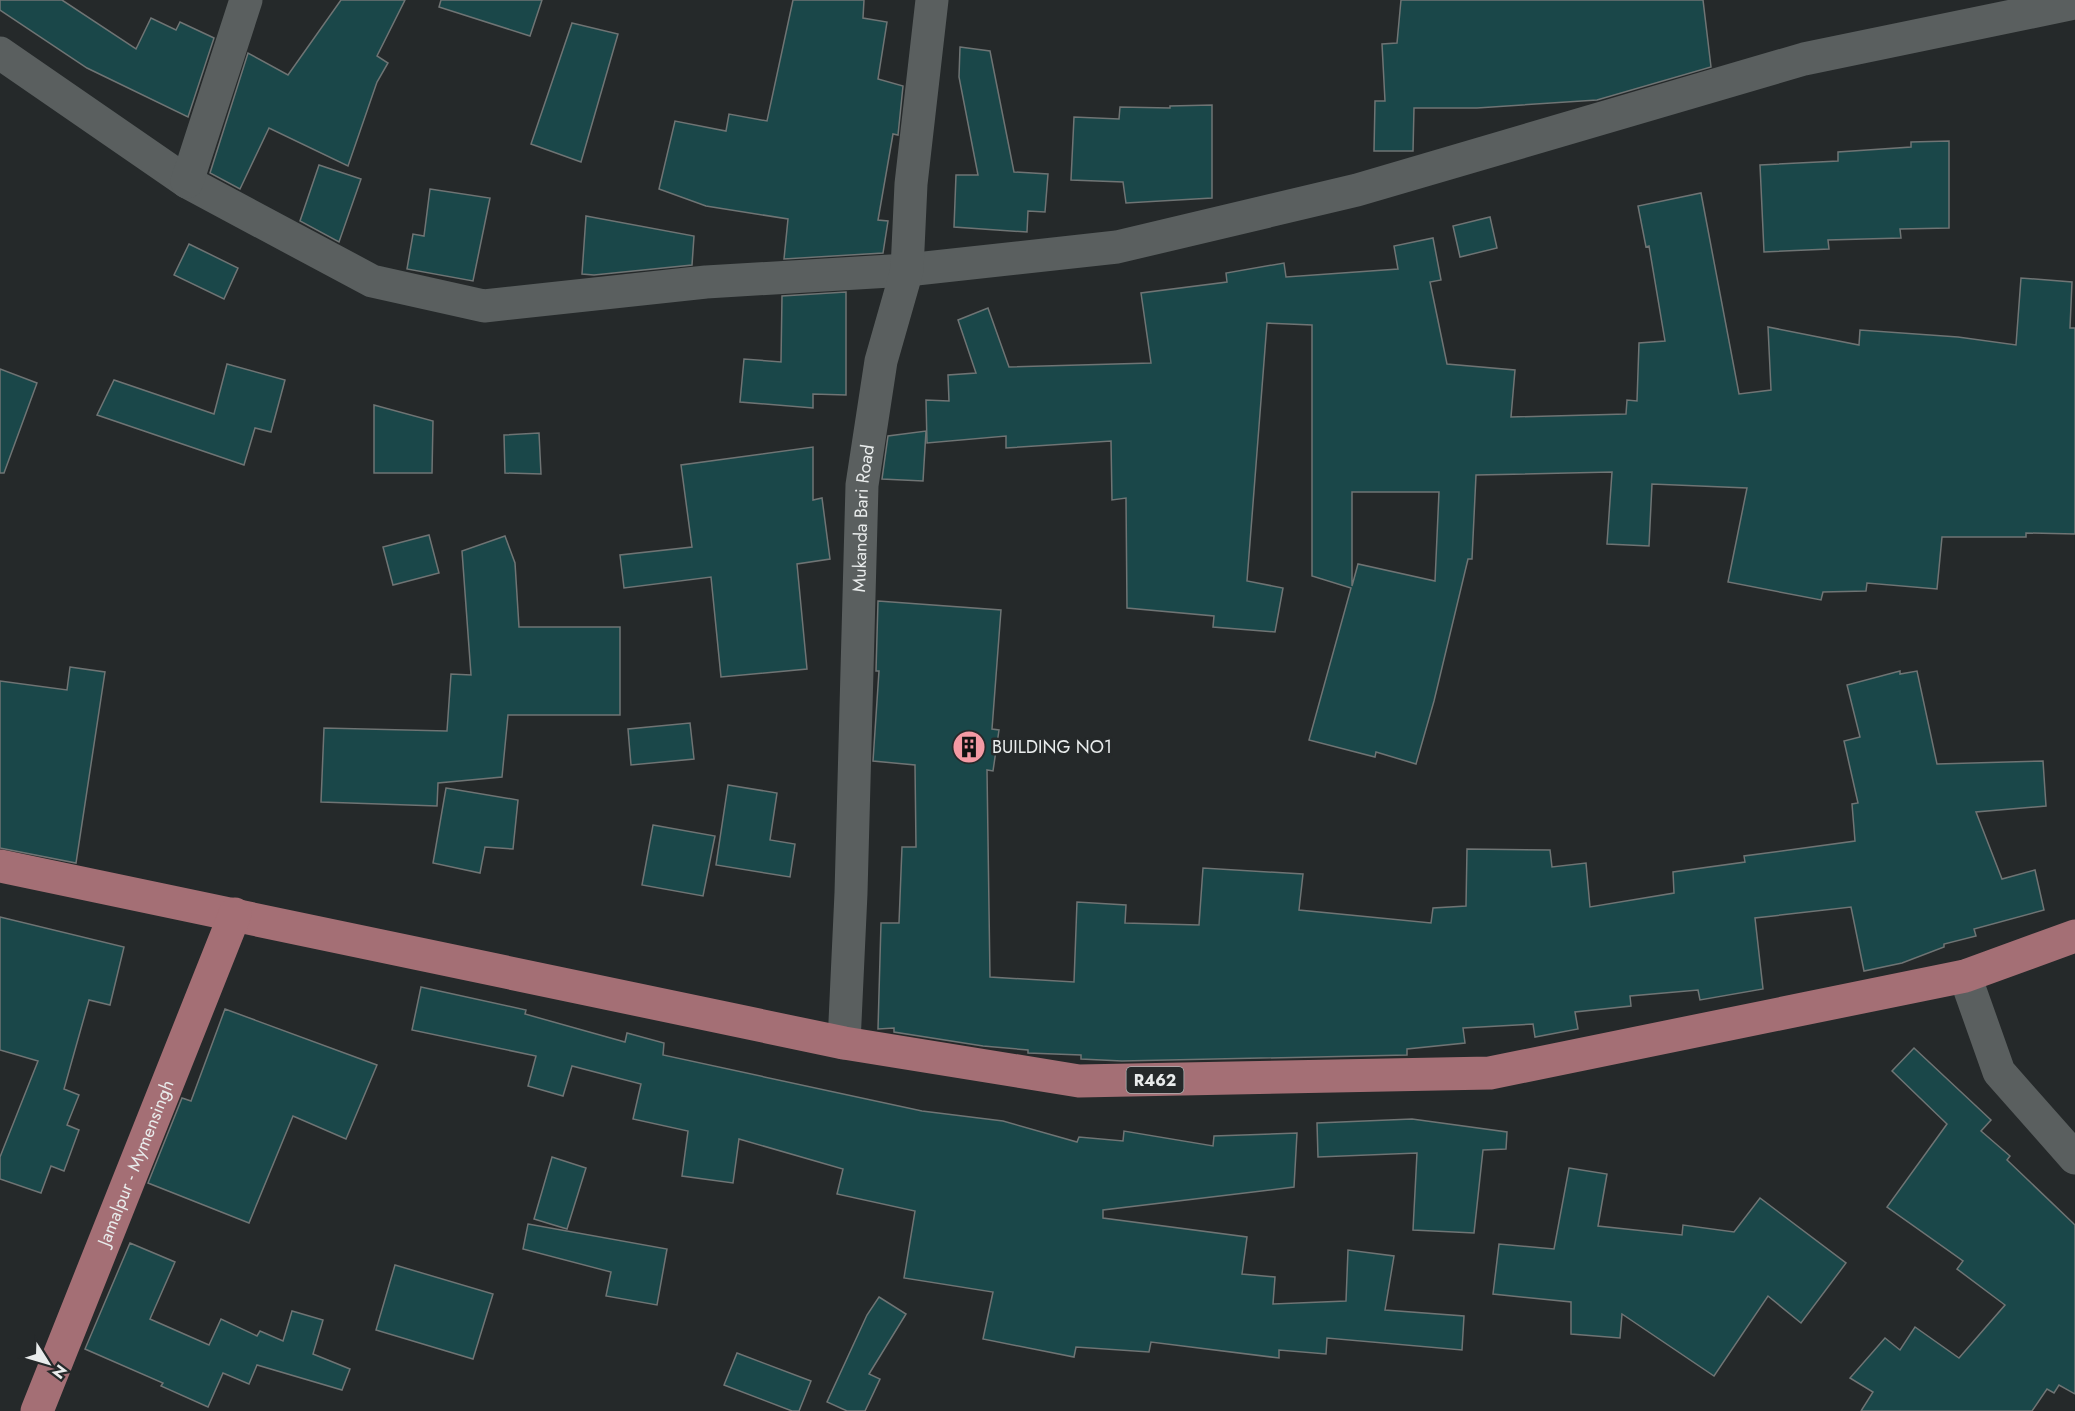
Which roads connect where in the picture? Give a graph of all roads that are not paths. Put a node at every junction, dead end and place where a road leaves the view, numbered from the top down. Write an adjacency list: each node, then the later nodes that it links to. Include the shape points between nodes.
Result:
1 (246, 0): 5 (street)
2 (932, 0): 6 (street, Mukanda Bari Road, via 911,184)
3 (2075, 3): 6 (street, via 1804,59 1358,190 1117,247)
4 (0, 53): 5 (street)
5 (187, 182): 6 (street, via 372,281 484,306 706,282)
6 (907, 270): 11 (street, Mukanda Bari Road, via 881,361 862,485)
7 (0, 866): 8 (main road)
8 (235, 914): 11 (main road, R462); 13 (main road, Jamalpur - Mymensingh)
9 (2075, 936): 10 (main road, R462)
10 (1965, 976): 11 (main road, R462, via 1490,1073 1080,1081); 12 (street, via 1999,1072)
11 (844, 1043)
12 (2075, 1158)
13 (36, 1411)

